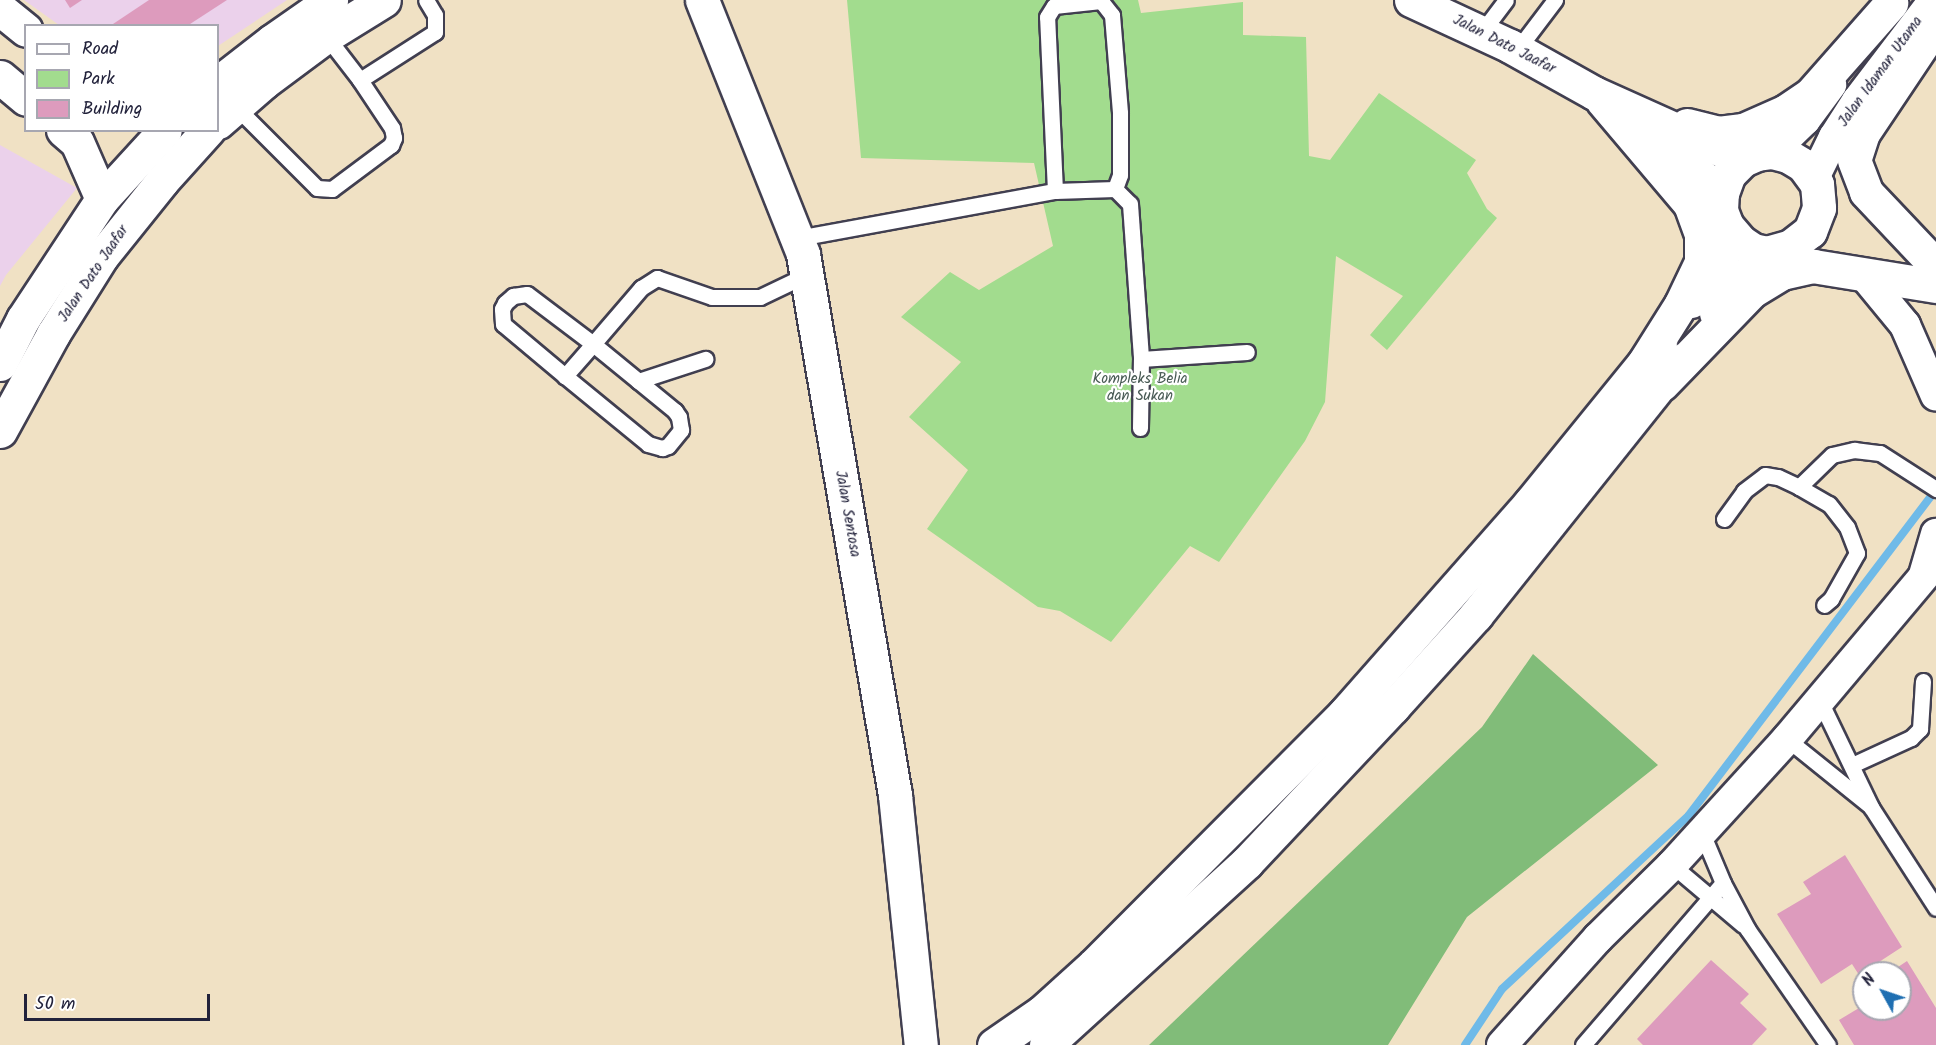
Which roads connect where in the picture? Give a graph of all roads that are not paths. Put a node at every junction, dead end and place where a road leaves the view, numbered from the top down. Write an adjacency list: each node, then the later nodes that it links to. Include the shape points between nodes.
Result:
1 (331, 0): 20 (main road, via 272,41)
2 (384, 0): 14 (main road)
3 (426, 0): 17 (lane, via 435,15 435,32)
4 (702, 0): 32 (main road, Jalan Sentosa)
5 (1412, 0): 13 (main road, Jalan Dato Jaafar)
6 (1506, 0): 13 (lane)
7 (1555, 0): 15 (lane)
8 (1934, 0): 26 (street, Jalan Idaman Utama, via 1857,101 1834,137)
9 (1892, 2): 21 (main road, via 1810,95 1786,111 1743,130 1718,133); 25 (street, via 1805,120)
10 (0, 9): 12 (main road)
11 (1936, 24): 34 (main road, via 1863,133 1854,160 1866,192)
12 (24, 28)
13 (1481, 33): 15 (main road, Jalan Dato Jaafar)
14 (326, 36): 17 (lane); 20 (main road, via 264,81)
15 (1517, 50): 18 (main road, Jalan Dato Jaafar)
16 (0, 77): 19 (main road)
17 (360, 80): 20 (lane, via 392,128 394,138 391,145 332,189 317,188)
18 (1597, 96): 21 (main road, Jalan Dato Jaafar); 29 (main road, Jalan Dato Jaafar); 44 (main road, via 1690,204 1701,235 1701,262)
19 (24, 97)
20 (223, 104)
21 (1630, 110): 25 (main road, Jalan Dato Jaafar)
22 (65, 132): 30 (main road, via 77,142)
23 (163, 132): 30 (main road)
24 (206, 132): 49 (main road, Jalan Dato Jaafar, via 102,256 53,334)
25 (1758, 156): 26 (main road, via 1788,156 1803,165); 29 (main road, via 1729,174)
26 (1815, 181): 33 (main road, via 1819,208 1810,231); 34 (main road)
27 (1115, 189): 28 (lane); 28 (lane, via 1120,175 1120,113 1112,15 1101,1 1054,6 1047,17); 42 (lane, via 1130,204)
28 (1055, 191): 32 (lane)
29 (1722, 193): 31 (main road, via 1721,210)
30 (102, 199): 43 (main road, via 24,319)
31 (1727, 226): 33 (main road, via 1753,250); 44 (main road, via 1721,260)
32 (798, 238): 36 (main road, Jalan Sentosa)
33 (1779, 250): 37 (main road, via 1866,253); 44 (main road, via 1739,282)
34 (1936, 267)
35 (1863, 274): 38 (main road); 44 (main road, via 1813,266 1782,273 1752,291); 47 (street, via 1905,325)
36 (806, 275): 39 (lane, via 760,297 712,297 657,278 641,288); 68 (main road, Jalan Sentosa, via 896,795)
37 (1936, 281)
38 (1936, 286)
39 (592, 344): 45 (lane); 45 (lane, via 533,298 520,294 508,300 502,309 503,324); 46 (lane)
40 (1247, 352): 42 (lane)
41 (705, 359): 46 (lane)
42 (1141, 359): 48 (lane)
43 (0, 364)
44 (1652, 375): 67 (main road, via 1476,615 1247,862); 69 (main road, via 1530,503 1345,713 1094,965 1042,1012)
45 (565, 376): 46 (lane, via 648,444 668,446 681,430 679,417)
46 (638, 381)
47 (1936, 396)
48 (1140, 428)
49 (0, 431)
50 (1799, 487): 51 (lane, via 1832,455 1854,450 1880,453); 52 (lane, via 1765,475 1744,491); 55 (lane, via 1829,504 1847,526 1857,553)
51 (1933, 487)
52 (1724, 519)
53 (1936, 534): 54 (street)
54 (1930, 569): 57 (street)
55 (1824, 605)
56 (1923, 681): 59 (lane, via 1920,729 1911,738)
57 (1820, 701): 58 (street); 59 (lane)
58 (1787, 739): 60 (lane); 61 (street)
59 (1852, 765): 60 (lane)
60 (1871, 807): 65 (lane)
61 (1702, 832): 62 (street); 63 (lane)
62 (1672, 865): 64 (lane); 70 (street, via 1598,938)
63 (1723, 883): 64 (lane); 66 (lane)
64 (1710, 898): 66 (lane); 71 (lane)
65 (1936, 908)
66 (1748, 930): 72 (lane)
67 (1056, 1039)
68 (921, 1045)
69 (994, 1045)
70 (1502, 1045)
71 (1583, 1045)
72 (1828, 1045)

